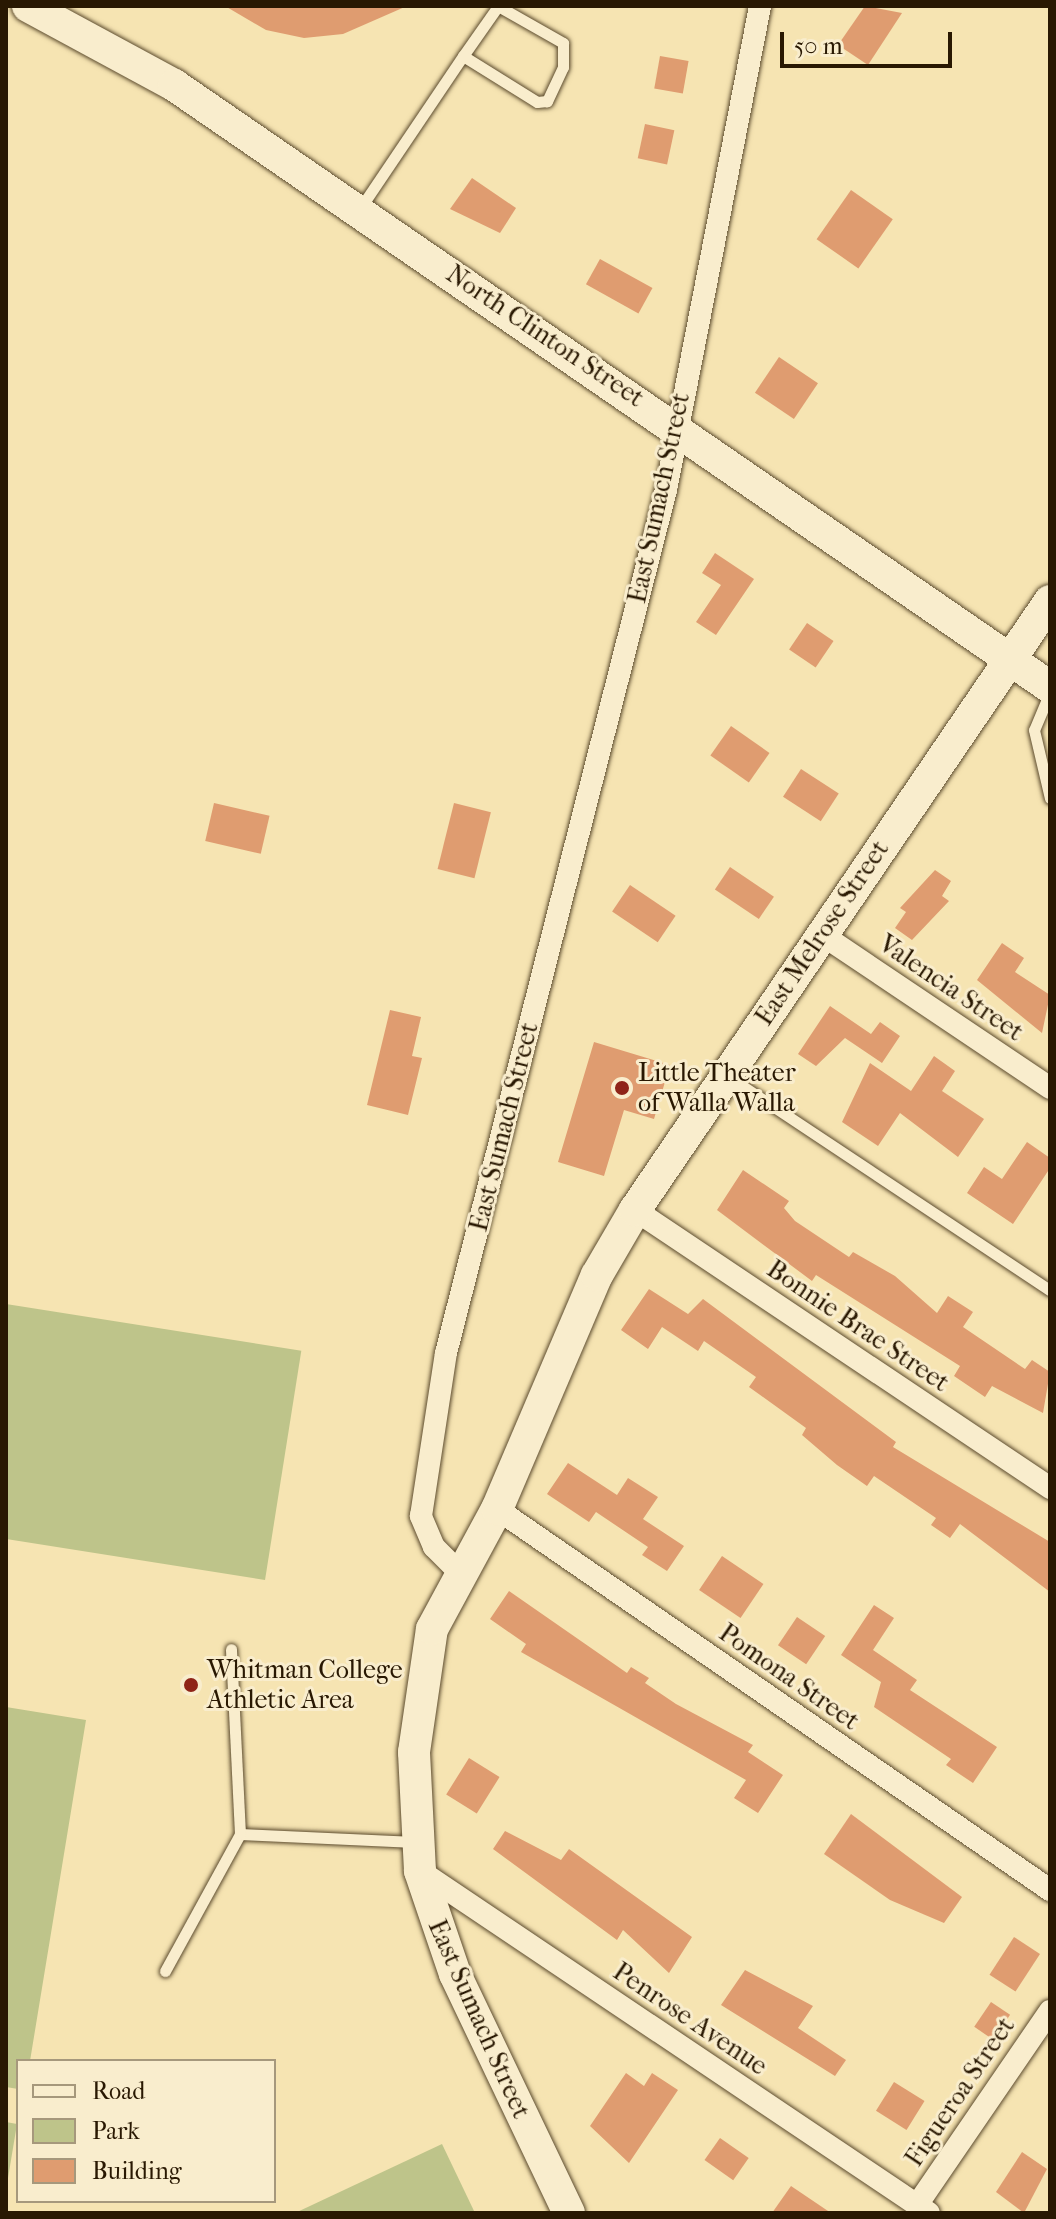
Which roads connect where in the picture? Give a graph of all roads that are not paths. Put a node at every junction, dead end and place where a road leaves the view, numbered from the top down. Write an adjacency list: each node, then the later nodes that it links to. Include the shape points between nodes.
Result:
1 (28, 6): 4 (street, North Clinton Street, via 136,61)
2 (760, 6): 5 (street, East Sumach Street)
3 (463, 56): 3 (lane, via 498,6 563,43 563,67 547,101 537,102); 4 (lane)
4 (359, 210): 5 (street, North Clinton Street)
5 (676, 425): 7 (street, North Clinton Street); 17 (street, East Sumach Street, via 446,1353 421,1516 434,1547)
6 (1050, 601): 7 (street, East Melrose Street)
7 (1010, 659): 8 (street, North Clinton Street); 10 (street, East Melrose Street)
8 (1050, 690): 9 (lane, via 1034,730)
9 (1050, 798)
10 (821, 934): 11 (street, East Melrose Street); 12 (street, Valencia Street)
11 (725, 1074): 13 (street, East Melrose Street); 14 (lane)
12 (1050, 1088)
13 (635, 1210): 15 (street, Bonnie Brae Street); 16 (street, East Melrose Street, via 597,1275)
14 (1050, 1290)
15 (1050, 1488)
16 (497, 1509): 17 (street, East Melrose Street); 21 (street, Pomona Street)
17 (460, 1573): 20 (street, East Sumach Street, via 419,1678)
18 (231, 1649): 19 (lane)
19 (240, 1834): 20 (lane); 22 (lane)
20 (418, 1857): 24 (street, Penrose Avenue); 25 (street, East Sumach Street, via 455,1974)
21 (1050, 1890)
22 (165, 1971)
23 (1050, 2011): 24 (street, Figueroa Street)
24 (923, 2209)
25 (569, 2213)

